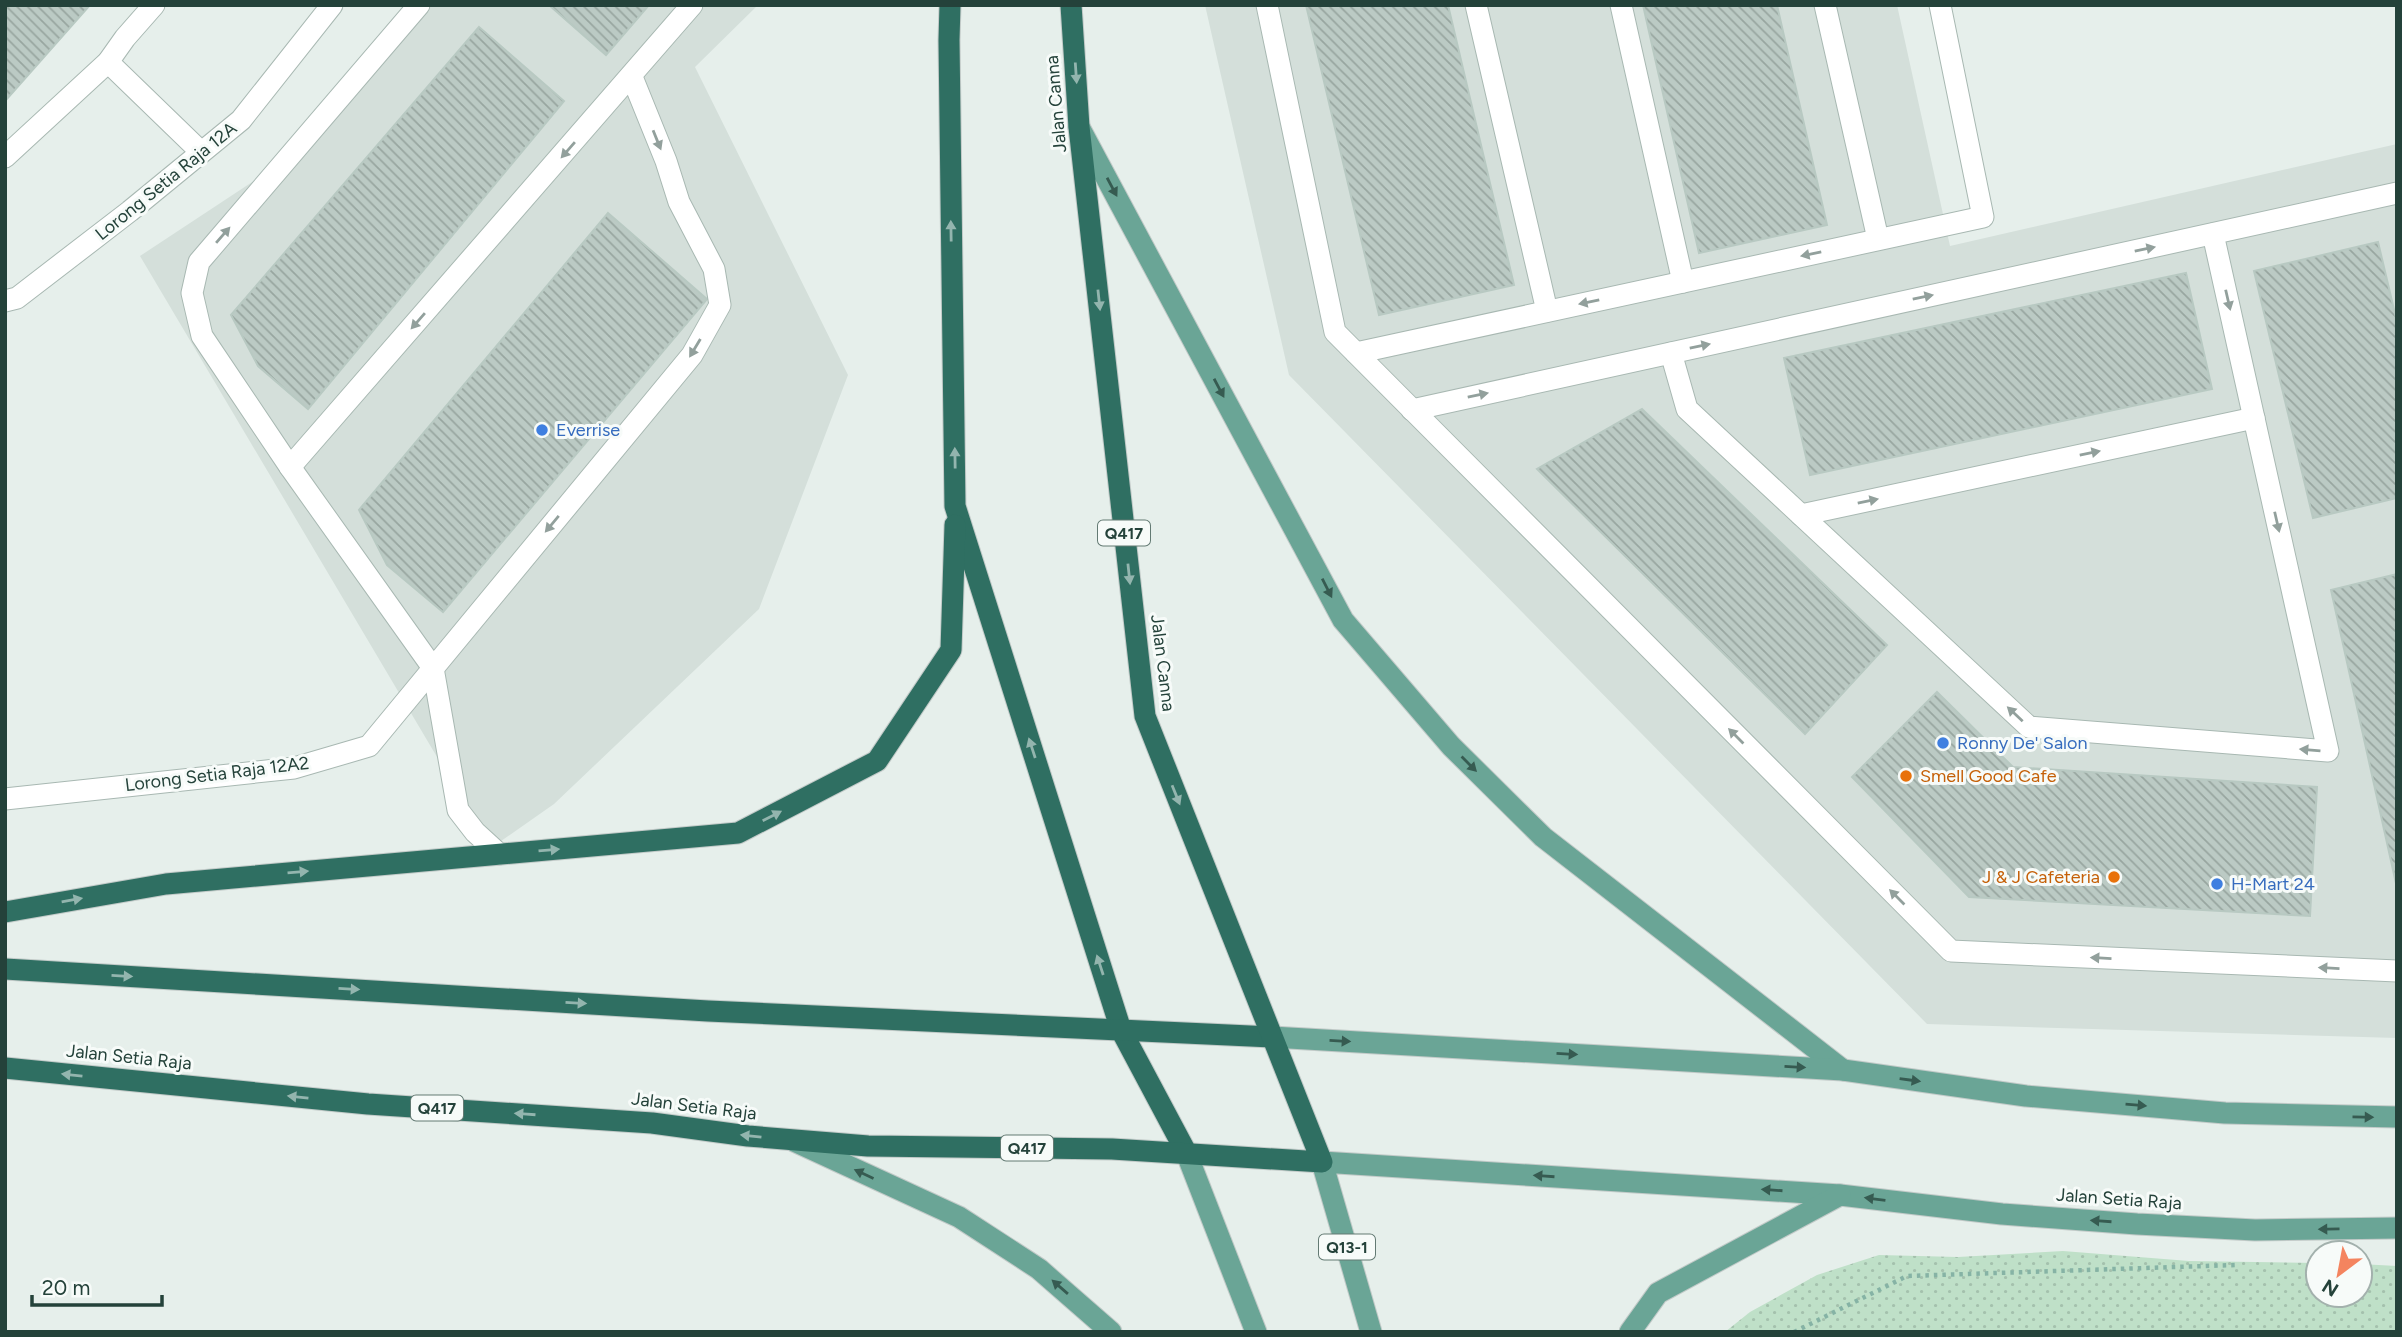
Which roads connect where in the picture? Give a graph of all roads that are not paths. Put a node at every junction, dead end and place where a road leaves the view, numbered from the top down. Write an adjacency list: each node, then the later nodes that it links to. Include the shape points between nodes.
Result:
1 (154, 5): 12 (street)
2 (332, 5): 15 (street, Lorong Setia Raja 12A, via 242,120)
3 (419, 5): 27 (street, one-way to 3, via 202,336 192,293 199,262)
4 (692, 5): 13 (street)
5 (950, 5): 28 (highway, one-way to 5)
6 (1071, 5): 14 (highway, Jalan Canna / Q417, one-way to 14)
7 (1266, 5): 23 (street, via 1335,332)
8 (1476, 5): 22 (street)
9 (1621, 5): 20 (street)
10 (1825, 5): 19 (street)
11 (1940, 5): 19 (street, via 1983,217)
12 (108, 62): 15 (street); 16 (street)
13 (632, 77): 27 (street, one-way to 27); 30 (street, Lorong Setia Raja 12A2, one-way to 30, via 679,202 714,269 720,304 692,355)
14 (1079, 127): 37 (highway, Jalan Canna / Q417, one-way to 37, via 1145,716); 39 (main road, one-way to 39, via 1343,620 1451,746 1543,837)
15 (201, 152): 21 (street, Lorong Setia Raja 12A, via 17,298)
16 (5, 157)
17 (2397, 193): 18 (street)
18 (2213, 234): 24 (street, one-way to 18); 26 (street, one-way to 26)
19 (1878, 239): 20 (street, one-way to 20)
20 (1682, 282): 22 (street, one-way to 22)
21 (5, 301)
22 (1547, 311): 23 (street)
23 (1356, 353): 25 (street)
24 (1671, 353): 25 (street, one-way to 24); 29 (street, via 1687,409)
25 (1412, 410): 35 (street, one-way to 25, via 1951,951)
26 (2254, 418): 29 (street, one-way to 26); 29 (street, one-way to 29, via 2328,751 2029,727)
27 (290, 467): 30 (street)
28 (955, 506): 32 (highway, one-way to 28, via 737,833 877,761 951,650); 36 (highway, one-way to 28)
29 (1801, 515)
30 (433, 668): 31 (street, Lorong Setia Raja 12A2, via 369,746 294,768); 32 (street, via 458,810)
31 (5, 799)
32 (499, 854): 33 (highway, one-way to 32, via 166,884)
33 (5, 912)
34 (5, 969): 36 (highway, one-way to 36, via 708,1011)
35 (2397, 971)
36 (1121, 1030): 37 (highway); 42 (highway)
37 (1272, 1037): 39 (main road, one-way to 39); 43 (highway, Jalan Canna / Q417)
38 (5, 1068): 41 (highway, Jalan Setia Raja / Q417, one-way to 38, via 652,1123 368,1104)
39 (1843, 1070): 40 (main road, one-way to 40, via 2026,1096 2225,1113)
40 (2397, 1117)
41 (790, 1140): 42 (highway, Jalan Setia Raja / Q417, via 868,1146); 46 (main road, one-way to 41, via 1039,1269 959,1217)
42 (1186, 1152): 43 (highway, Q417); 47 (main road)
43 (1322, 1162): 44 (main road, Jalan Setia Raja, one-way to 43); 48 (main road, Jalan Canna / Q13-1)
44 (1840, 1195): 45 (main road, Jalan Setia Raja, one-way to 44, via 2255,1230 2137,1224); 49 (main road, via 1658,1293)
45 (2397, 1228)
46 (1111, 1332)
47 (1256, 1332)
48 (1371, 1332)
49 (1630, 1332)

